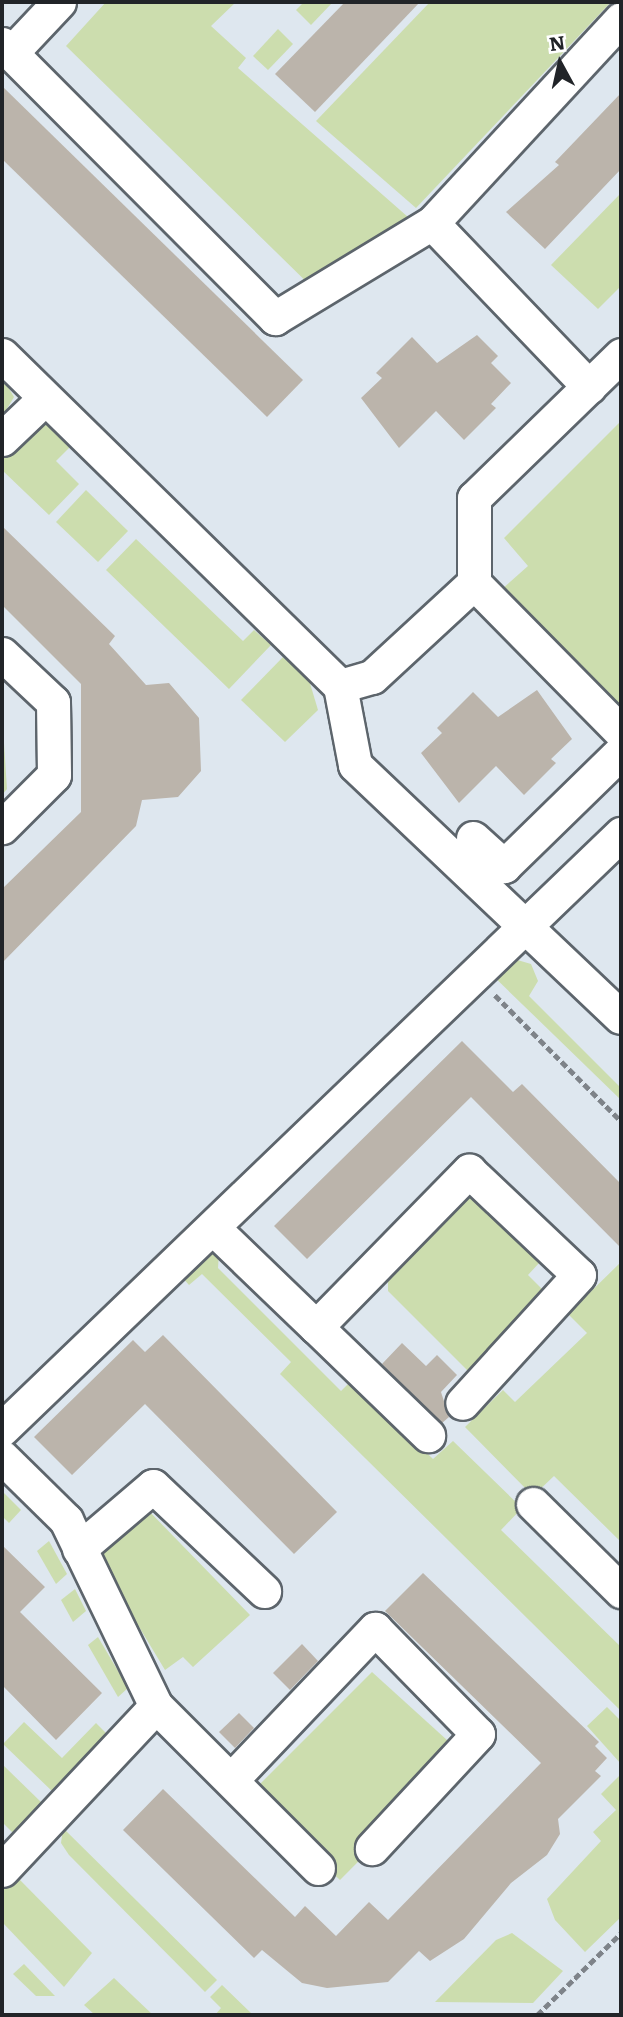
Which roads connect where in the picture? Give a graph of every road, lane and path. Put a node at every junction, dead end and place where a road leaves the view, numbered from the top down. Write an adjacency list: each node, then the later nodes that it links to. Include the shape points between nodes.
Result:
1 (59, 2): 3 (lane)
2 (621, 19): 4 (lane)
3 (6, 49): 4 (lane, via 275,318)
4 (432, 223): 7 (lane)
5 (2, 355): 8 (lane)
6 (621, 355): 7 (lane)
7 (589, 387): 10 (lane, via 474,498)
8 (45, 398): 9 (lane); 12 (lane)
9 (2, 439)
10 (474, 583): 12 (lane, via 372,677); 13 (lane)
11 (2, 654): 15 (lane, via 53,702 54,775)
12 (340, 686): 18 (lane, via 355,765)
13 (621, 732)
14 (621, 752): 17 (lane, via 504,866)
15 (2, 827)
16 (621, 834): 18 (lane)
17 (473, 838)
18 (522, 922): 19 (lane); 20 (lane)
19 (472, 972): 21 (path); 22 (lane)
20 (621, 1017)
21 (621, 1121)
22 (213, 1228): 23 (lane); 25 (lane)
23 (316, 1327): 24 (lane, via 469,1171 579,1275); 26 (lane)
24 (462, 1403)
25 (2, 1429)
26 (428, 1435)
27 (2, 1457): 29 (lane, via 66,1520)
28 (533, 1504): 31 (lane)
29 (79, 1549): 30 (lane, via 153,1486); 32 (lane)
30 (264, 1591)
31 (621, 1591)
32 (156, 1706): 33 (lane); 35 (lane)
33 (231, 1780): 34 (lane, via 375,1629 478,1734); 36 (lane)
34 (372, 1848)
35 (7, 1854)
36 (318, 1868)
37 (621, 1933): 38 (path)
38 (537, 2015)

